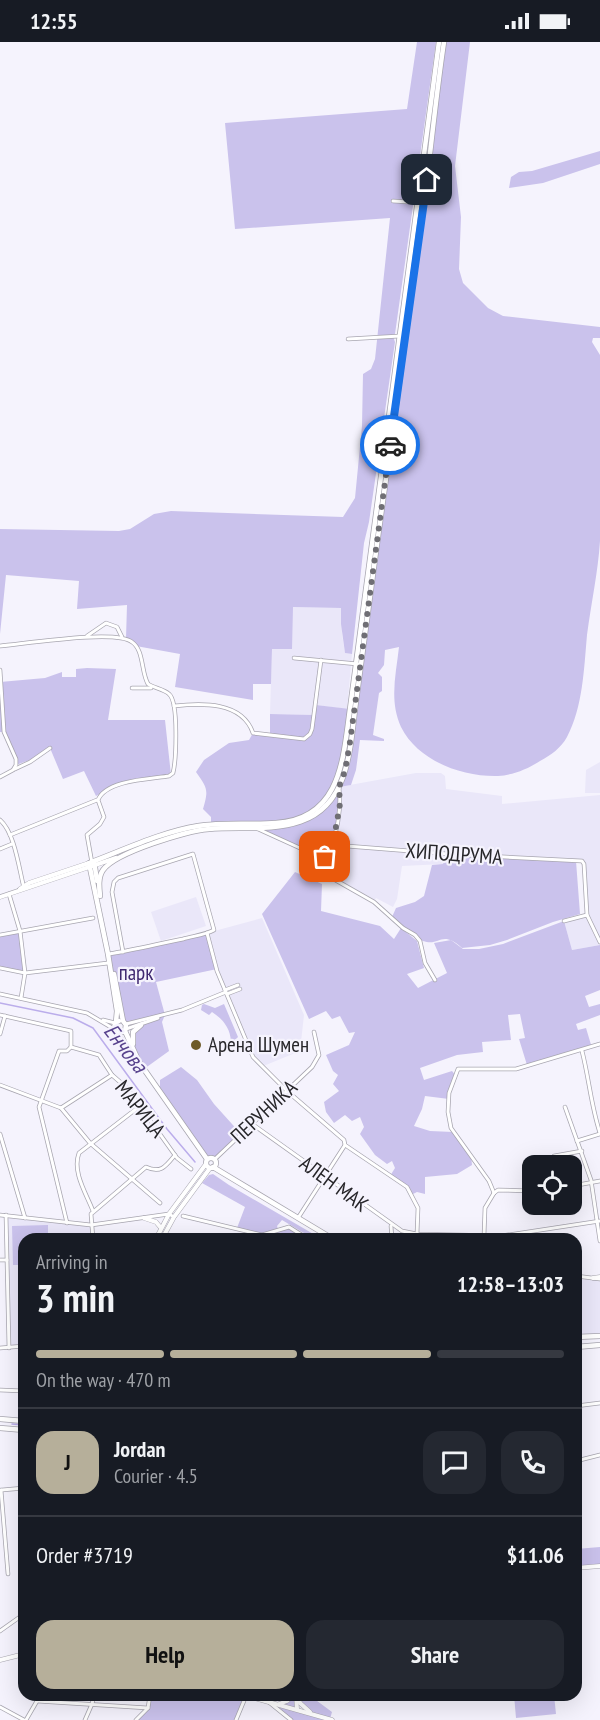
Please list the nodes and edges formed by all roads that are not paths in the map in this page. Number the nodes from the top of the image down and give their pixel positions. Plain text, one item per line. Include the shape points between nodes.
1 (439, 42) edge
2 (444, 42) edge
3 (393, 201) dead end
4 (421, 203) junction
5 (406, 312) junction
6 (400, 336) junction
7 (348, 339) dead end
8 (85, 638) junction
9 (123, 638) junction
10 (0, 646) edge
11 (294, 658) dead end
12 (321, 660) junction
13 (359, 664) junction
14 (0, 669) edge
15 (153, 687) junction
16 (132, 688) dead end
17 (174, 706) junction
18 (50, 748) dead end
19 (13, 770) junction
20 (0, 777) edge
21 (339, 787) junction
22 (98, 800) junction
23 (0, 820) edge
24 (258, 829) junction
25 (10, 835) junction
26 (334, 838) junction
27 (12, 844) junction
28 (340, 845) junction
29 (328, 847) junction
30 (0, 849) edge
31 (302, 849) junction
32 (123, 856) junction
33 (325, 857) junction
34 (92, 864) junction
35 (24, 888) junction
36 (9, 894) junction
37 (100, 896) junction
38 (0, 897) edge
39 (101, 914) junction
40 (586, 915) junction
41 (93, 918) dead end
42 (564, 921) dead end
43 (20, 931) junction
44 (207, 933) junction
45 (0, 935) edge
46 (600, 942) edge
47 (123, 952) junction
48 (108, 954) junction
49 (108, 963) junction
50 (0, 968) edge
51 (25, 973) junction
52 (435, 980) dead end
53 (239, 987) dead end
54 (226, 992) junction
55 (0, 994) edge
56 (21, 999) junction
57 (0, 1015) edge
58 (165, 1015) junction
59 (5, 1016) junction
60 (115, 1024) junction
61 (141, 1025) junction
62 (124, 1028) junction
63 (314, 1032) dead end
64 (0, 1034) edge
65 (600, 1044) edge
66 (71, 1047) junction
67 (582, 1051) junction
68 (134, 1052) junction
69 (140, 1062) junction
70 (112, 1075) junction
71 (0, 1085) edge
72 (287, 1091) junction
73 (40, 1101) junction
74 (140, 1106) junction
75 (565, 1107) dead end
76 (61, 1108) junction
77 (252, 1124) junction
78 (600, 1133) edge
79 (0, 1134) edge
80 (577, 1141) junction
81 (90, 1143) junction
82 (345, 1145) junction
83 (582, 1150) junction
84 (175, 1155) junction
85 (559, 1155) edge
86 (211, 1164) junction
87 (191, 1169) dead end
88 (325, 1177) junction
89 (132, 1179) junction
90 (600, 1181) edge
91 (591, 1183) junction
92 (582, 1184) edge
93 (522, 1191) edge
94 (494, 1193) junction
95 (160, 1203) dead end
96 (93, 1211) junction
97 (0, 1215) edge
98 (6, 1215) junction
99 (171, 1216) junction
100 (183, 1216) dead end
101 (25, 1218) junction
102 (144, 1218) junction
103 (298, 1218) junction
104 (598, 1221) edge
105 (68, 1223) junction
106 (91, 1225) junction
107 (391, 1225) junction
108 (161, 1228) junction
109 (92, 1233) edge
110 (159, 1233) edge
111 (164, 1233) edge
112 (258, 1233) edge
113 (265, 1233) edge
114 (298, 1233) edge
115 (323, 1233) edge
116 (392, 1233) edge
117 (412, 1233) edge
118 (417, 1233) edge
119 (484, 1233) edge
120 (530, 1233) edge
121 (600, 1241) edge
122 (0, 1260) edge
123 (7, 1260) junction
124 (582, 1277) edge
125 (593, 1278) joint
126 (600, 1278) edge
127 (8, 1289) junction
128 (0, 1290) edge
129 (600, 1336) edge
130 (582, 1337) edge
131 (18, 1346) edge
132 (600, 1346) edge
133 (9, 1347) junction
134 (582, 1347) edge
135 (0, 1348) edge
136 (0, 1390) edge
137 (18, 1391) edge
138 (600, 1403) edge
139 (582, 1405) edge
140 (0, 1419) edge
141 (18, 1420) edge
142 (0, 1428) edge
143 (18, 1430) edge
144 (600, 1455) edge
145 (582, 1460) edge
146 (18, 1489) edge
147 (1, 1490) edge
148 (600, 1566) edge
149 (582, 1568) edge
150 (8, 1575) dead end
151 (18, 1618) edge
152 (0, 1631) edge
153 (18, 1656) edge
154 (0, 1660) edge
155 (37, 1701) joint
156 (93, 1701) edge
157 (149, 1701) edge
158 (243, 1701) edge
159 (265, 1701) edge
160 (287, 1701) edge
161 (296, 1701) edge
162 (300, 1701) edge
163 (268, 1702) junction
164 (92, 1704) junction
165 (276, 1704) junction
166 (0, 1707) edge
167 (148, 1708) junction
168 (297, 1710) junction
169 (313, 1714) junction
170 (25, 1720) edge
171 (85, 1720) edge
172 (136, 1720) edge
173 (236, 1720) edge
174 (291, 1720) edge
175 (332, 1720) edge

1 - 4 main road
2 - 4 main road
3 - 4 street
4 - 5 main road
5 - 6 main road
5 - 13 main road
6 - 7 street
6 - 13 main road
8 - 9 street
8 - 9 street via 106,623 117,627
8 - 10 street
9 - 15 street via 136,646 145,679
11 - 12 street
12 - 13 street
12 - 17 street via 312,729 304,739 253,733 246,719 219,706
13 - 21 main road via 347,761
13 - 34 main road via 341,770 319,806 288,822 187,828
14 - 19 street via 4,732 16,759
15 - 16 street
15 - 17 street via 170,694
17 - 22 street via 173,773 110,788
18 - 19 street
19 - 20 street
21 - 24 main road via 312,817 291,825
21 - 26 street
22 - 25 street
22 - 34 street via 104,817 87,835
23 - 25 street
24 - 31 street
24 - 32 main road via 190,832
25 - 27 street
26 - 28 street
26 - 29 street
27 - 30 street
27 - 35 street
28 - 29 street, ХИПОДРУМА
28 - 40 street, ХИПОДРУМА via 582,861
29 - 31 street, ХИПОДРУМА
29 - 33 street
31 - 33 street
32 - 34 street
32 - 37 main road via 103,870
33 - 52 street via 323,873 375,902 415,935
34 - 35 street
34 - 37 main road
34 - 39 main road
35 - 36 street
36 - 38 street
36 - 43 street
37 - 39 main road
39 - 48 main road
40 - 42 street
40 - 46 street
41 - 43 street
43 - 45 street
43 - 51 street
44 - 47 street
44 - 47 street via 215,926 193,854 114,882 112,892
44 - 54 street
47 - 48 street
48 - 49 main road
48 - 62 main road
49 - 51 street
49 - 60 main road via 117,1011
50 - 51 street
51 - 56 street
53 - 54 street
54 - 58 street
54 - 72 street via 253,1057
55 - 56 street
56 - 60 street via 87,1013
57 - 59 street
58 - 61 street
58 - 62 street
59 - 64 street
59 - 66 street via 69,1029
60 - 62 main road
60 - 62 main road
61 - 62 street
61 - 68 main road via 132,1034
62 - 68 main road
62 - 69 main road via 124,1044
63 - 72 street, ПЕРУНИКА via 318,1058
65 - 67 street
66 - 70 street, МАРИЦА via 99,1054
66 - 73 street via 59,1051
67 - 78 street
67 - 94 street via 516,1069 458,1069 449,1093 451,1128
68 - 69 main road
69 - 86 main road, МАРИЦА
70 - 74 street, МАРИЦА
70 - 76 street
71 - 73 street
72 - 77 street, ПЕРУНИКА
72 - 82 street
73 - 76 street
73 - 105 street
74 - 81 street
74 - 84 street, МАРИЦА
75 - 80 street
76 - 81 street
77 - 86 street, ПЕРУНИКА
77 - 88 street, АЛЕН МАК
78 - 80 street
79 - 101 street
80 - 83 street
81 - 89 street
81 - 96 street via 76,1160
82 - 88 street
82 - 118 street via 407,1187 418,1208
83 - 85 street
83 - 91 street
84 - 87 street, МАРИЦА
84 - 89 street via 162,1170 146,1167
86 - 99 street
86 - 103 main road
88 - 103 street
88 - 107 street, АЛЕН МАК
89 - 95 street
89 - 96 street
90 - 91 street
91 - 92 street
91 - 104 street
93 - 94 street
94 - 119 street via 484,1208
96 - 106 street
97 - 98 street
98 - 101 street
98 - 123 street
99 - 102 street
99 - 108 street
99 - 111 street
100 - 112 street
101 - 105 street
102 - 106 street
102 - 108 street
103 - 115 main road
104 - 120 street, АЛЕН МАК
104 - 121 street
105 - 106 street
106 - 109 street
107 - 116 street
107 - 117 street, АЛЕН МАК
108 - 110 street
113 - 114 street via 285,1227
122 - 123 street
123 - 127 street
124 - 125 street
125 - 126 street
127 - 128 street
127 - 133 street
129 - 130 main road
131 - 133 street
132 - 134 main road
133 - 135 street
136 - 137 street
138 - 139 street
140 - 141 main road
142 - 143 main road
144 - 145 street
146 - 147 street
147 - 150 street
148 - 149 street
151 - 152 street
153 - 154 street
155 - 164 street
155 - 170 street
156 - 164 street
157 - 167 street
158 - 173 street
159 - 163 street
160 - 165 street
161 - 168 street
162 - 169 street
163 - 165 street
163 - 174 street
164 - 167 street
164 - 171 street
165 - 168 street
166 - 170 street
167 - 172 street
168 - 169 street
169 - 175 street

